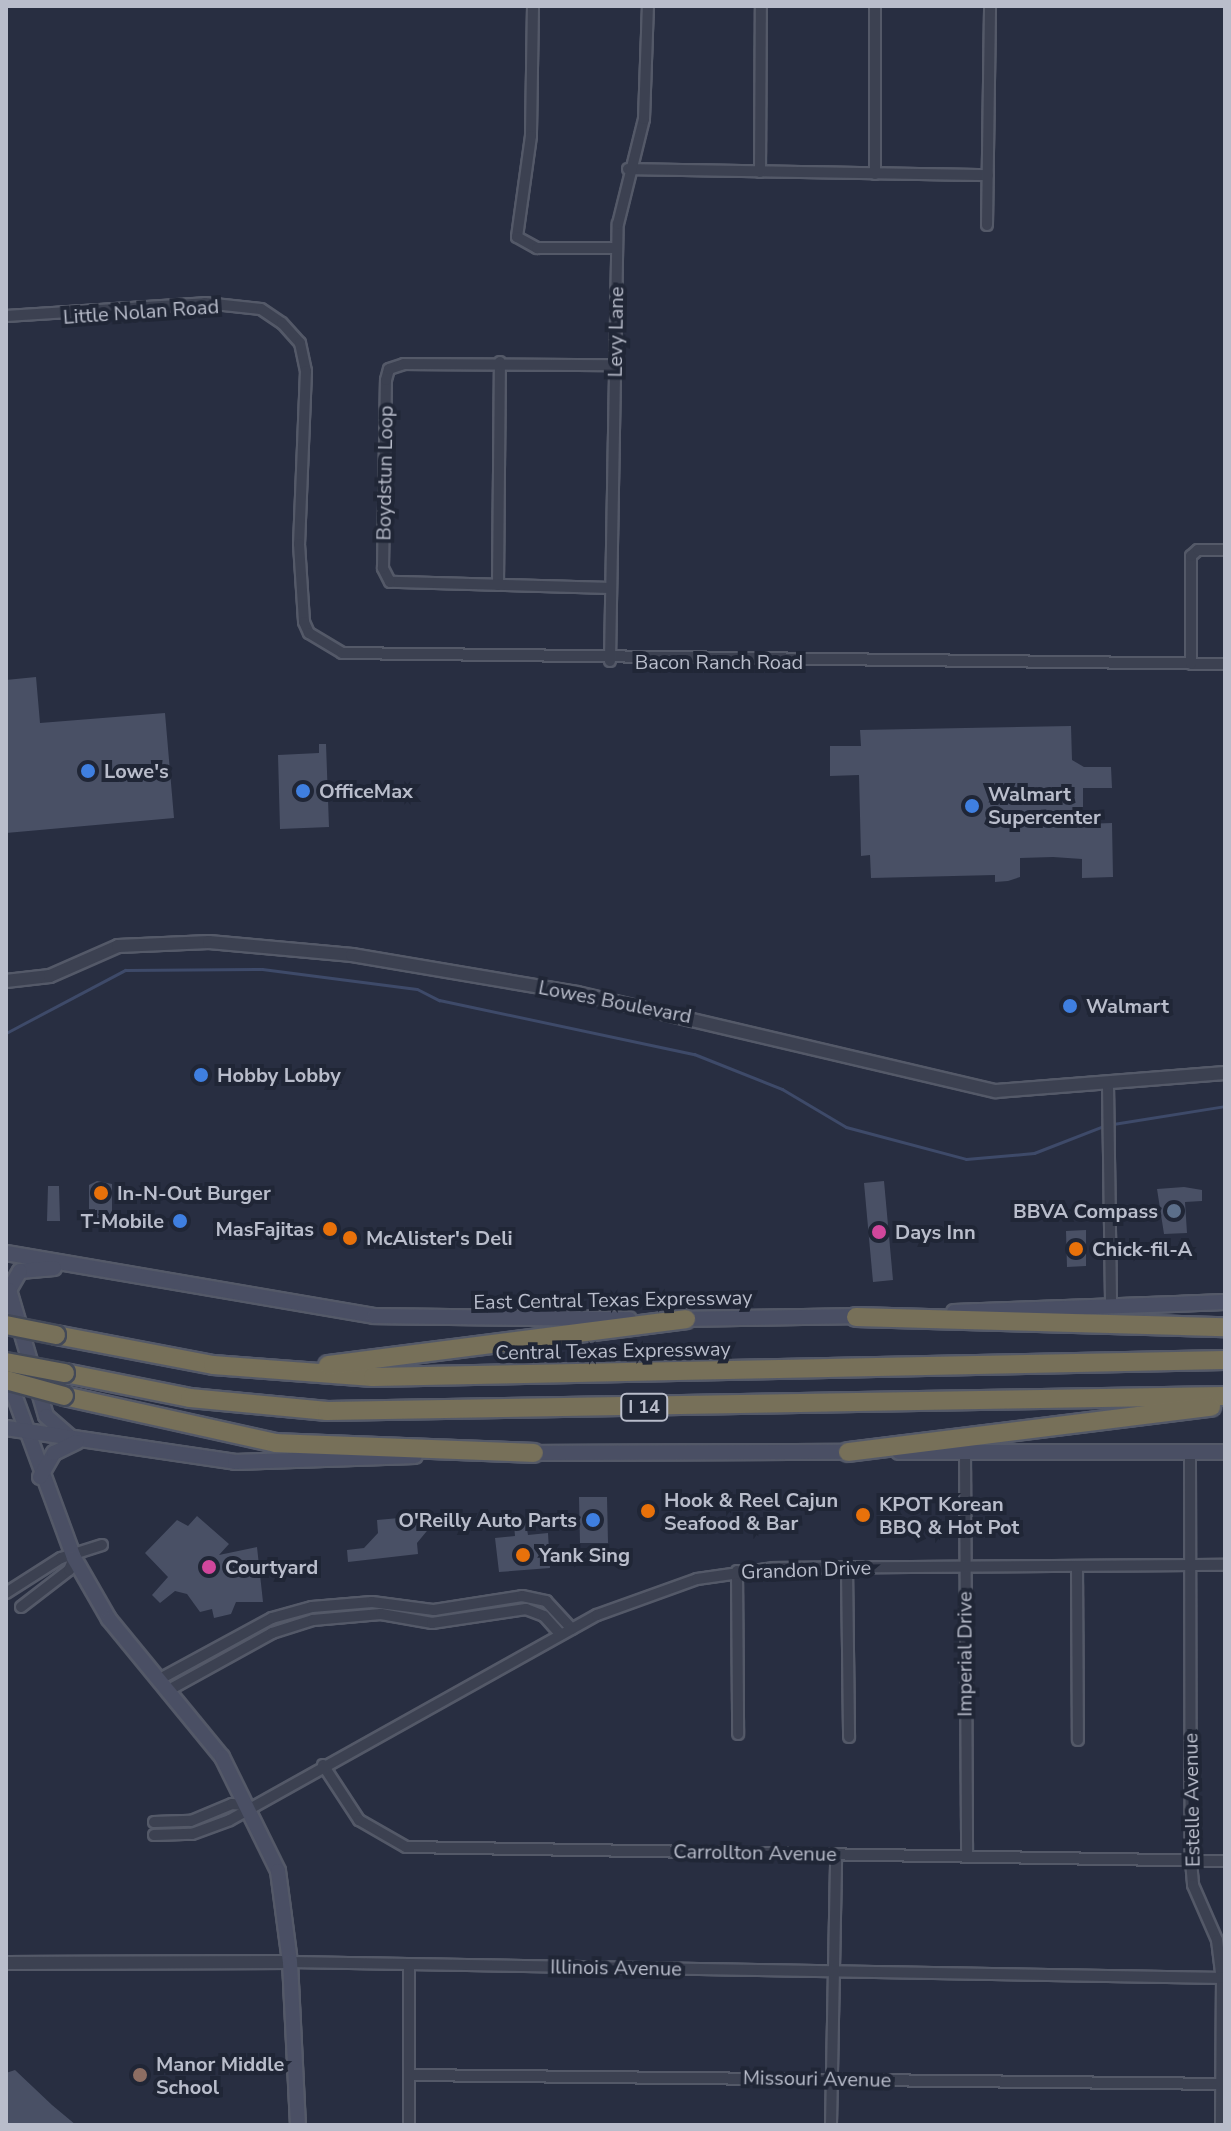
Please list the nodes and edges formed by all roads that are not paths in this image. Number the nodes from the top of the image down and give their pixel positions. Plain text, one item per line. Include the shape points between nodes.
1 (533, 6) edge
2 (648, 6) edge
3 (761, 6) edge
4 (875, 6) edge
5 (990, 6) edge
6 (628, 169) junction
7 (760, 172) junction
8 (875, 174) junction
9 (988, 175) junction
10 (987, 225) dead end
11 (617, 248) junction
12 (6, 316) edge
13 (500, 362) junction
14 (616, 365) junction
15 (299, 544) joint
16 (1225, 550) edge
17 (498, 585) junction
18 (611, 588) junction
19 (610, 661) junction
20 (1191, 664) junction
21 (1225, 664) edge
22 (6, 981) edge
23 (1225, 1073) edge
24 (1108, 1085) junction
25 (6, 1245) edge
26 (6, 1253) edge
27 (31, 1258) junction
28 (82, 1267) junction
29 (1225, 1302) edge
30 (1111, 1305) junction
31 (856, 1317) junction
32 (686, 1319) junction
33 (6, 1325) edge
34 (1225, 1327) edge
35 (1225, 1360) edge
36 (6, 1362) edge
37 (213, 1365) junction
38 (6, 1373) edge
39 (6, 1380) edge
40 (1225, 1396) edge
41 (1225, 1405) edge
42 (6, 1428) edge
43 (23, 1431) junction
44 (77, 1442) junction
45 (848, 1452) junction
46 (965, 1452) junction
47 (1190, 1452) junction
48 (1225, 1452) edge
49 (534, 1453) junction
50 (40, 1477) junction
51 (102, 1545) dead end
52 (74, 1558) junction
53 (1190, 1565) junction
54 (1225, 1565) edge
55 (1077, 1566) junction
56 (964, 1567) junction
57 (847, 1568) junction
58 (737, 1571) junction
59 (6, 1593) edge
60 (512, 1597) junction
61 (357, 1603) junction
62 (460, 1604) junction
63 (21, 1607) dead end
64 (312, 1607) junction
65 (513, 1610) junction
66 (361, 1616) junction
67 (463, 1616) junction
68 (313, 1620) junction
69 (572, 1629) junction
70 (561, 1635) junction
71 (205, 1655) junction
72 (211, 1666) junction
73 (163, 1686) junction
74 (738, 1734) dead end
75 (849, 1737) dead end
76 (1078, 1740) dead end
77 (323, 1765) junction
78 (250, 1805) junction
79 (154, 1822) dead end
80 (154, 1835) dead end
81 (836, 1854) junction
82 (967, 1856) junction
83 (1191, 1861) junction
84 (1225, 1861) edge
85 (290, 1962) junction
86 (6, 1963) edge
87 (409, 1964) junction
88 (834, 1972) junction
89 (1223, 1978) edge
90 (409, 2075) junction
91 (832, 2080) junction
92 (1223, 2084) edge
93 (298, 2125) edge
94 (409, 2125) edge
95 (831, 2125) edge
96 (1221, 2125) edge

1 - 11 street via 531,136 517,237 537,248
2 - 6 street, Levy Lane via 646,100
3 - 7 street
4 - 8 street
5 - 9 street
6 - 7 street
6 - 11 street, Levy Lane
7 - 8 street
8 - 9 street
9 - 10 street
11 - 14 street, Levy Lane
12 - 15 street, Little Nolan Road via 205,303 261,309 282,323 300,343 306,371
13 - 14 street, Boydstun Loop
13 - 17 street
13 - 17 street, Boydstun Loop via 404,364 386,374 383,568 396,583
14 - 18 street, Levy Lane
15 - 19 street, Bacon Ranch Road via 304,622 309,633 342,653
16 - 20 street via 1198,550 1191,556
17 - 18 street, Boydstun Loop
18 - 19 street, Levy Lane
19 - 20 street, Bacon Ranch Road
20 - 21 street, Bacon Ranch Road
22 - 24 street, Lowes Boulevard via 50,976 134,943 269,946 590,995 996,1091
23 - 24 street, Lowes Boulevard
24 - 30 street
25 - 27 main road
26 - 27 main road, East Central Texas Expressway
27 - 28 main road, East Central Texas Expressway
28 - 32 main road, East Central Texas Expressway via 374,1316 492,1322
28 - 44 main road via 20,1271 9,1290 46,1416
29 - 30 main road, East Central Texas Expressway
30 - 31 main road, East Central Texas Expressway
31 - 32 main road, East Central Texas Expressway
31 - 34 highway
32 - 37 highway via 393,1360
33 - 37 highway, Central Texas Expressway / I 14, bridge
35 - 37 highway, Central Texas Expressway / I 14 via 373,1377
36 - 40 highway, I 14, bridge via 190,1398 327,1411
38 - 43 main road
39 - 49 highway, bridge via 276,1443
41 - 45 highway
42 - 43 main road
43 - 44 main road
43 - 50 main road
44 - 49 main road via 235,1462
44 - 50 main road via 54,1453
45 - 46 main road
45 - 49 main road
46 - 47 main road
46 - 56 street, Imperial Drive
47 - 48 main road
47 - 53 street, Estelle Avenue
50 - 52 main road
51 - 52 street
52 - 59 street via 61,1558
52 - 63 street via 69,1570
52 - 73 main road via 109,1619
53 - 54 street, Grandon Drive
53 - 55 street, Grandon Drive
53 - 83 street, Estelle Avenue
55 - 56 street, Grandon Drive
55 - 76 street
56 - 57 street, Grandon Drive
56 - 82 street, Imperial Drive
57 - 58 street, Grandon Drive
57 - 75 street
58 - 69 street, Grandon Drive via 646,1594
58 - 74 street
60 - 62 street
60 - 65 street
60 - 69 street via 546,1601
61 - 62 street via 434,1610
61 - 64 street
61 - 66 street
62 - 67 street
64 - 68 street
64 - 71 street via 272,1618
65 - 67 street
65 - 70 street via 535,1611
66 - 67 street via 432,1623
66 - 68 street
68 - 72 street via 285,1627
69 - 70 street, Grandon Drive
70 - 77 street, Grandon Drive
71 - 72 street
71 - 73 street
72 - 73 street
73 - 78 main road via 222,1757
77 - 78 street, Grandon Drive
77 - 81 street, Carrollton Avenue via 359,1820 406,1847
78 - 79 street via 232,1804 191,1821
78 - 80 street, Grandon Drive via 207,1830
78 - 85 main road via 279,1873
81 - 82 street, Carrollton Avenue
81 - 88 street
82 - 83 street, Carrollton Avenue
83 - 84 street, Carrollton Avenue
83 - 89 street, Estelle Avenue via 1193,1885 1217,1940
85 - 86 street, Illinois Avenue
85 - 87 street, Illinois Avenue
85 - 93 main road
87 - 88 street, Illinois Avenue
87 - 90 street
88 - 89 street, Illinois Avenue
88 - 91 street
89 - 92 street, Estelle Avenue
90 - 91 street, Missouri Avenue
90 - 94 street
91 - 92 street, Missouri Avenue
91 - 95 street
92 - 96 street, Estelle Avenue

